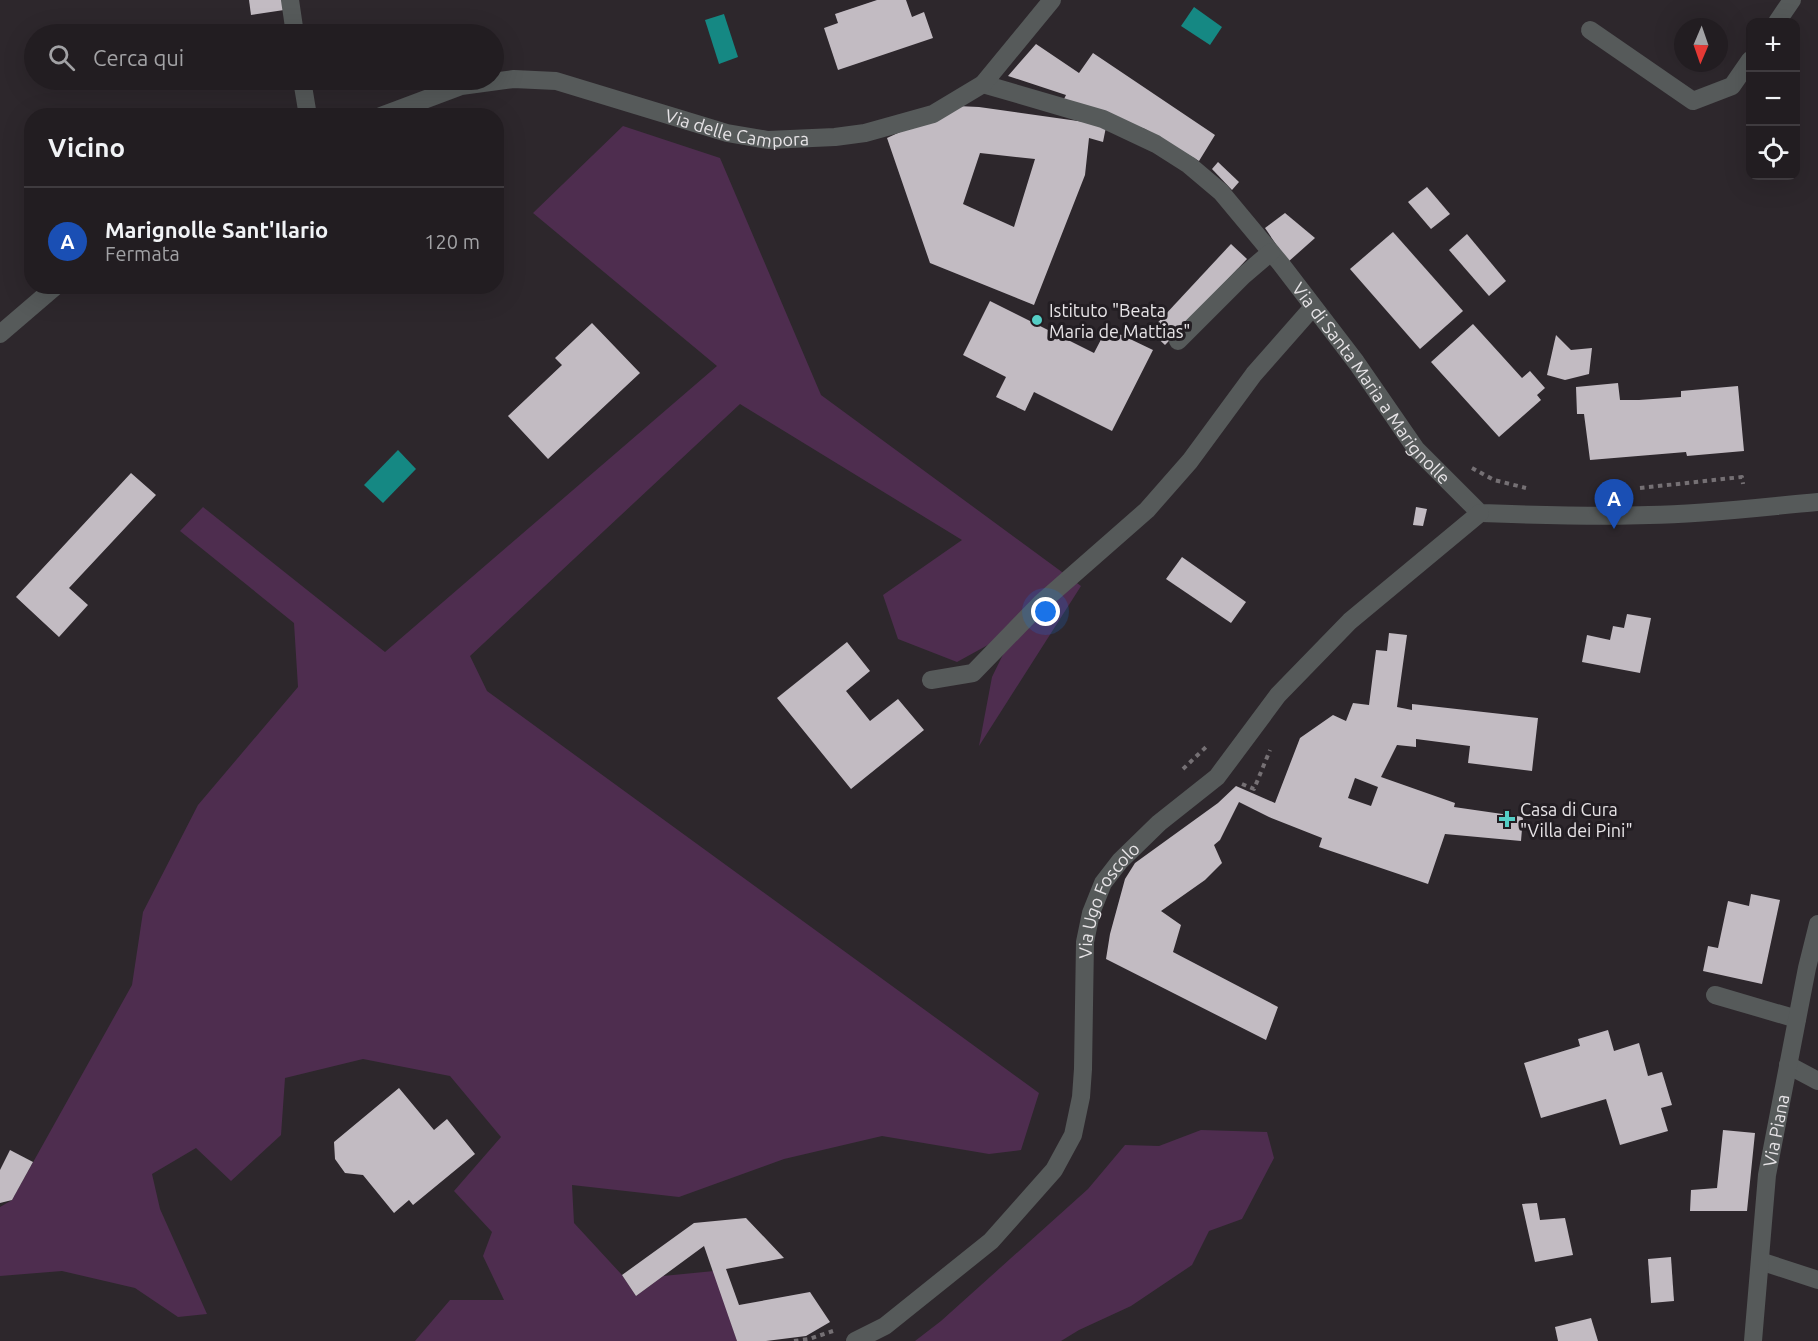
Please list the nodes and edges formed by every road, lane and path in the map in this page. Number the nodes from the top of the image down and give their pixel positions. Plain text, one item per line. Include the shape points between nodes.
1 (290, 0) edge
2 (1052, 0) edge
3 (1792, 0) edge
4 (1780, 18) edge
5 (294, 24) edge
6 (1590, 30) dead end
7 (1746, 66) edge
8 (504, 80) edge
9 (983, 84) junction
10 (304, 90) edge
11 (450, 90) edge
12 (307, 108) edge
13 (402, 108) edge
14 (1271, 252) junction
15 (47, 294) edge
16 (1313, 307) junction
17 (0, 334) edge
18 (1178, 341) dead end
19 (1469, 466) dead end
20 (1637, 489) dead end
21 (1536, 490) dead end
22 (1818, 502) edge
23 (1744, 509) junction
24 (1480, 513) junction
25 (932, 680) dead end
26 (1212, 741) dead end
27 (1272, 745) dead end
28 (1179, 773) dead end
29 (1235, 781) dead end
30 (1818, 924) edge
31 (1715, 995) dead end
32 (1797, 1019) junction
33 (1788, 1065) junction
34 (1818, 1081) edge
35 (1760, 1261) junction
36 (1818, 1280) edge
37 (841, 1328) dead end
38 (794, 1341) edge
39 (855, 1341) edge
40 (1753, 1341) edge

1 - 5 street
2 - 9 street, Via delle Campora
3 - 4 street
6 - 7 street via 1693,101 1732,86
8 - 9 street, Via delle Campora via 556,81 727,133 768,140 866,133 933,114
9 - 14 street, Via di Santa Maria a Marignolle via 1103,119 1156,144 1221,192
10 - 12 street
11 - 13 street, Via delle Campora
14 - 16 street, Via di Santa Maria a Marignolle
14 - 18 street
15 - 17 street
16 - 24 street, Via di Santa Maria a Marignolle via 1416,449
16 - 25 street via 1254,374 1190,461 1147,510 1041,603 973,673
19 - 21 path via 1494,480
20 - 23 path via 1742,477
22 - 23 street
23 - 24 street via 1650,515
24 - 39 street, Via Ugo Foscolo via 1350,621 1278,695 1217,777 1159,823 1103,883 1085,942 1083,1069 1073,1135 1054,1170 991,1241 885,1326
26 - 28 path
27 - 29 path via 1254,789
30 - 32 street, Via Piana
31 - 32 street
32 - 33 street, Via Piana
33 - 34 street
33 - 35 street, Via Piana via 1767,1174
35 - 36 street
35 - 40 street, Via Piana
37 - 38 path

